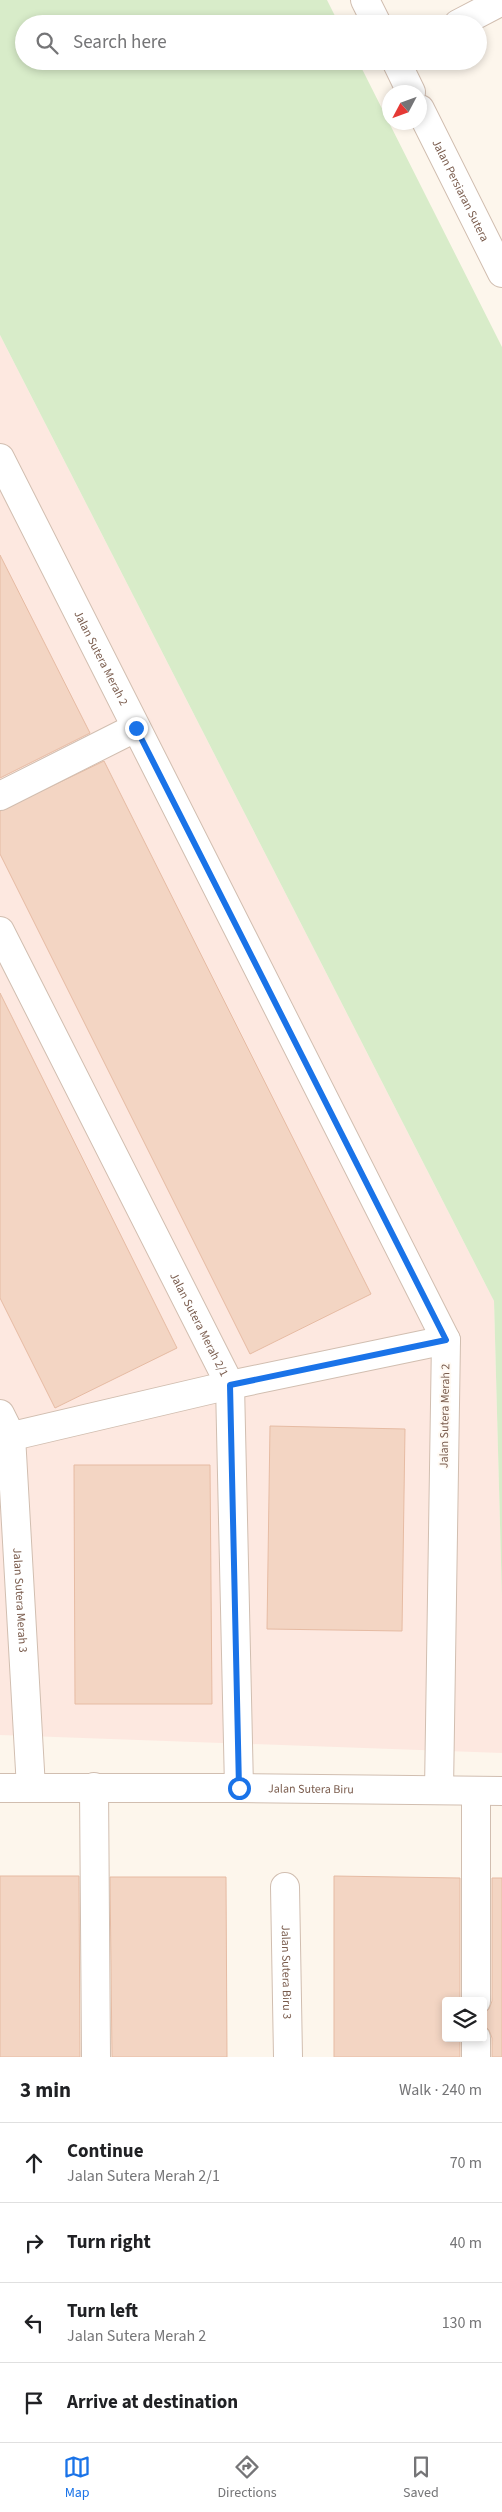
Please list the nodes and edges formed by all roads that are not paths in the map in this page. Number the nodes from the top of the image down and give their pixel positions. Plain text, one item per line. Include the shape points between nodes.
1 (365, 0) edge
2 (502, 2) edge
3 (372, 15) edge
4 (476, 15) edge
5 (400, 70) edge
6 (408, 85) edge
7 (427, 122) edge
8 (502, 272) edge
9 (0, 458) edge
10 (136, 728) junction
11 (0, 796) edge
12 (0, 931) edge
13 (446, 1340) junction
14 (230, 1385) junction
15 (4, 1430) edge
16 (0, 1788) edge
17 (31, 1788) junction
18 (94, 1788) junction
19 (239, 1788) junction
20 (439, 1790) junction
21 (489, 1791) edge
22 (285, 1887) dead end
23 (476, 1997) edge
24 (476, 2042) edge
25 (96, 2057) edge
26 (288, 2057) edge
27 (476, 2057) edge

1 - 3 street
2 - 4 street
5 - 6 street
7 - 8 street, Jalan Persiaran Sutera
9 - 10 street, Jalan Sutera Merah 2
10 - 11 street
10 - 13 street, Jalan Sutera Merah 2
12 - 14 street, Jalan Sutera Merah 2/1
13 - 14 street
13 - 20 street, Jalan Sutera Merah 2
14 - 15 street
14 - 19 street, Jalan Sutera Merah 2/1
15 - 17 street, Jalan Sutera Merah 3
16 - 17 street, Jalan Sutera Biru
17 - 18 street, Jalan Sutera Biru
18 - 19 street, Jalan Sutera Biru
18 - 25 street
19 - 20 street, Jalan Sutera Biru
20 - 21 street, Jalan Sutera Biru
21 - 23 street
22 - 26 street, Jalan Sutera Biru 3
24 - 27 street

